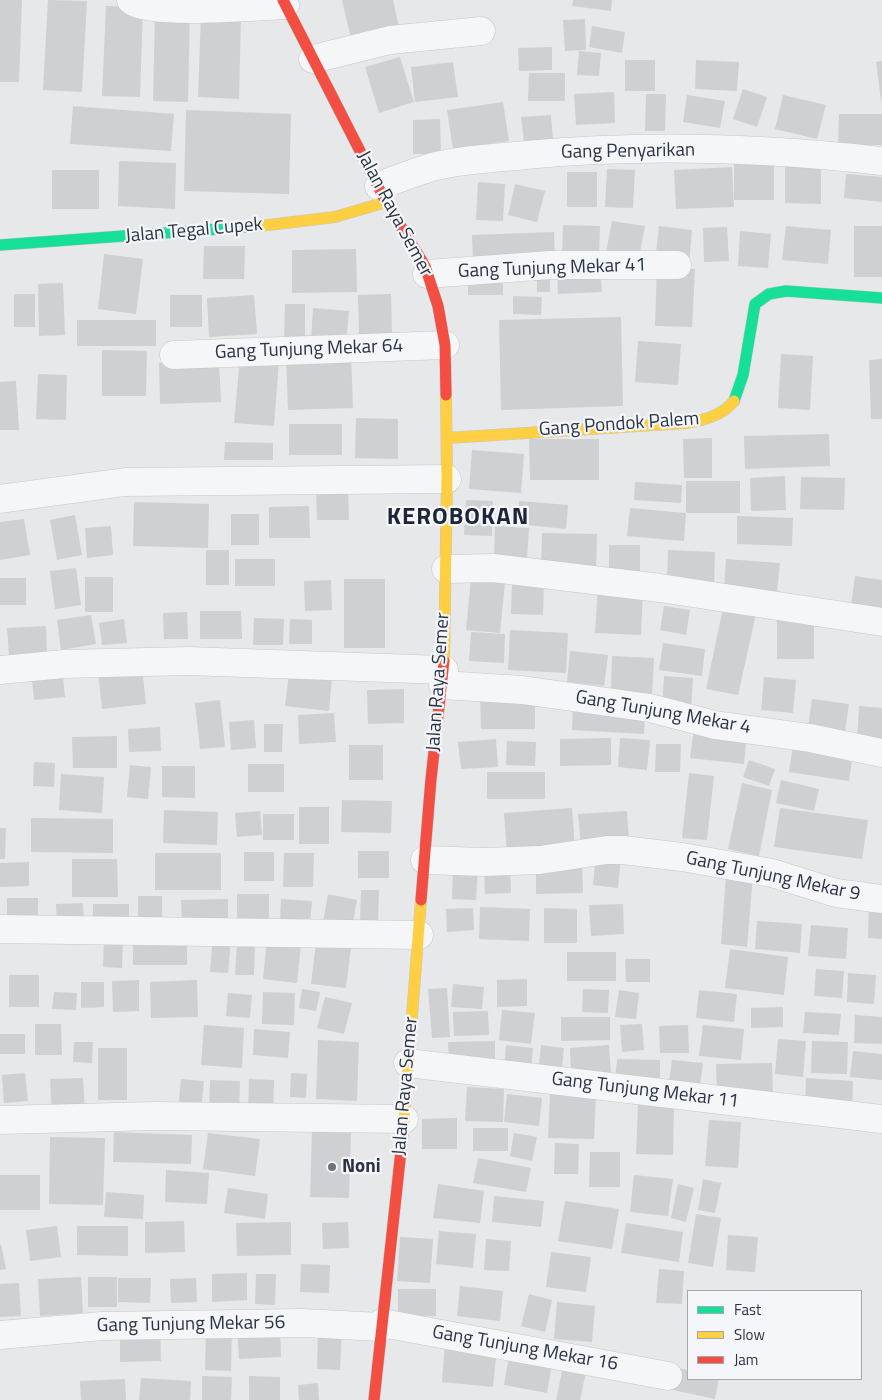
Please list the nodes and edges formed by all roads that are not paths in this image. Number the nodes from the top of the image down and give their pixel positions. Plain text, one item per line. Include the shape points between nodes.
1 (131, 0) edge
2 (284, 2) edge
3 (481, 31) dead end
4 (314, 59) junction
5 (882, 161) edge
6 (383, 194) junction
7 (0, 245) edge
8 (677, 265) dead end
9 (427, 274) junction
10 (882, 298) edge
11 (444, 345) junction
12 (174, 355) dead end
13 (447, 438) junction
14 (447, 479) junction
15 (0, 499) edge
16 (446, 569) junction
17 (882, 622) edge
18 (0, 670) edge
19 (443, 677) junction
20 (882, 753) edge
21 (425, 860) junction
22 (882, 898) edge
23 (0, 929) edge
24 (419, 936) junction
25 (408, 1063) junction
26 (404, 1119) junction
27 (882, 1119) edge
28 (0, 1120) edge
29 (382, 1325) junction
30 (0, 1335) edge
31 (668, 1376) dead end
32 (374, 1400) edge

1 - 2 street via 145,6 196,8
2 - 4 street, Jalan Raya Semer
3 - 4 street via 390,40
4 - 6 street, Jalan Raya Semer
5 - 6 street, Gang Penyarikan via 714,151 584,150 460,161 434,167
6 - 7 street, Jalan Tegal Cupek via 357,212 294,222
6 - 9 street, Jalan Raya Semer
8 - 9 street, Gang Tunjung Mekar 41 via 550,265
9 - 11 street, Jalan Raya Semer via 438,306
10 - 13 street, Gang Pondok Palem via 786,291 762,297 755,304 742,386 731,406 713,418
11 - 12 street, Gang Tunjung Mekar 64
11 - 13 street, Jalan Raya Semer
13 - 14 street, Jalan Raya Semer
14 - 15 street via 126,482
14 - 16 street, Jalan Raya Semer
16 - 17 street via 493,568 660,588
16 - 19 street, Jalan Raya Semer
18 - 19 street, Gang Tunjung Mekar 4 via 64,664 188,661
19 - 20 street, Gang Tunjung Mekar 4 via 650,708 715,725 810,738
19 - 21 street, Jalan Raya Semer
21 - 22 street, Gang Tunjung Mekar 9 via 540,860 623,850 772,873 836,893
21 - 24 street, Jalan Raya Semer
23 - 24 street
24 - 25 street, Jalan Raya Semer
25 - 26 street, Jalan Raya Semer
25 - 27 street, Gang Tunjung Mekar 11
26 - 28 street via 155,1116
26 - 29 street, Jalan Raya Semer
29 - 30 street, Gang Tunjung Mekar 56 via 102,1326
29 - 31 street, Gang Tunjung Mekar 16
29 - 32 street, Jalan Raya Semer

